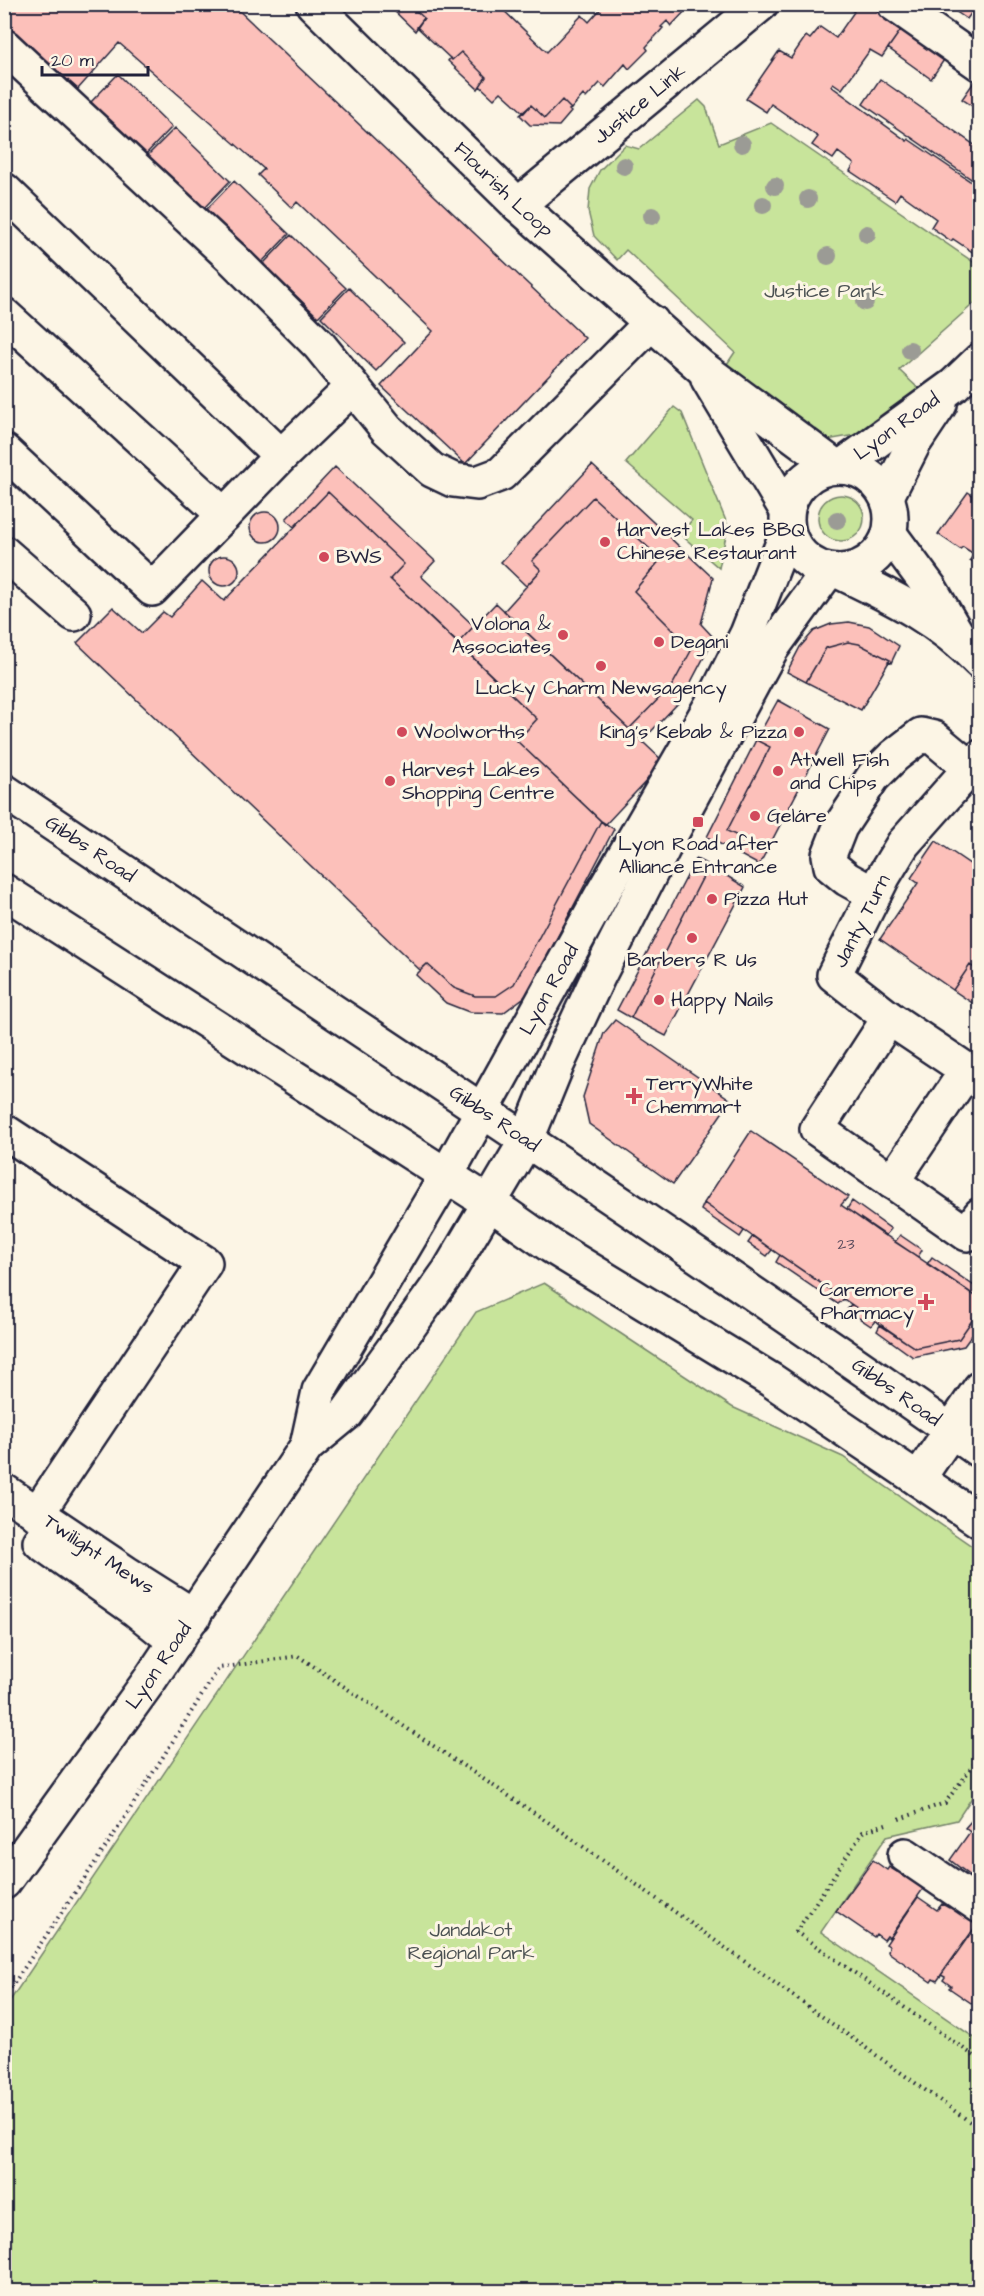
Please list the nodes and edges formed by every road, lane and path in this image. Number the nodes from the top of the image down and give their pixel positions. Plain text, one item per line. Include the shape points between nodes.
1 (313, 4) edge
2 (894, 4) edge
3 (756, 6) edge
4 (4, 46) edge
5 (978, 58) edge
6 (4, 190) edge
7 (518, 205) junction
8 (4, 315) edge
9 (652, 322) junction
10 (980, 360) edge
11 (701, 367) junction
12 (954, 385) junction
13 (352, 388) junction
14 (4, 451) edge
15 (281, 456) junction
16 (839, 467) junction
17 (887, 496) junction
18 (224, 515) junction
19 (787, 521) junction
20 (890, 534) junction
21 (4, 554) edge
22 (834, 571) junction
23 (74, 614) dead end
24 (971, 653) edge
25 (975, 762) edge
26 (4, 791) edge
27 (4, 891) edge
28 (873, 894) junction
29 (889, 1018) junction
30 (973, 1074) edge
31 (483, 1110) junction
32 (4, 1131) edge
33 (526, 1141) junction
34 (446, 1176) junction
35 (892, 1182) junction
36 (490, 1204) junction
37 (980, 1215) edge
38 (980, 1388) edge
39 (951, 1430) junction
40 (308, 1446) junction
41 (980, 1451) edge
42 (918, 1479) junction
43 (4, 1491) edge
44 (37, 1514) junction
45 (4, 1518) edge
46 (980, 1521) edge
47 (194, 1616) junction
48 (176, 1642) junction
49 (980, 1756) edge
50 (905, 1855) dead end
51 (4, 1882) edge
52 (980, 1906) edge
53 (4, 1998) edge
54 (980, 2060) edge
55 (980, 2129) edge

1 - 7 street, Flourish Loop
2 - 5 street
3 - 7 street, Justice Link
4 - 13 street via 231,257 319,345
6 - 15 street
7 - 9 street, Flourish Loop
8 - 18 street
9 - 11 street, Flourish Loop
9 - 13 street via 501,474 477,483 453,480 432,470 387,429
10 - 12 street, Lyon Road
11 - 16 street, Flourish Loop
11 - 19 street, Flourish Loop
12 - 16 street, Lyon Road
12 - 17 street, Lyon Road via 918,437
13 - 15 street
14 - 18 street via 152,589
15 - 18 street
16 - 17 street via 868,475
16 - 19 street via 819,470 804,480 793,494
17 - 20 street via 892,521
19 - 22 street via 793,544 802,556 813,565
19 - 31 street, Lyon Road via 747,634 713,702
20 - 22 street via 871,561 857,569
20 - 24 street
21 - 23 street
22 - 24 street via 912,607
22 - 33 street, Lyon Road via 772,648 663,849 556,1065
25 - 28 street, Janty Turn via 903,844
25 - 28 street via 934,738 921,735 873,777 840,827 829,855 831,866
26 - 31 street, Gibbs Road
27 - 34 street
28 - 29 street, Janty Turn via 834,975
29 - 30 street, Janty Turn
29 - 35 street via 817,1129
30 - 35 street
31 - 33 street, Gibbs Road
31 - 34 street, Lyon Road
32 - 44 street via 205,1263
33 - 36 street, Lyon Road
33 - 39 street, Gibbs Road
34 - 36 street
34 - 40 street, Lyon Road via 319,1391
35 - 37 street via 967,1234
36 - 40 street, Lyon Road via 449,1271 347,1413
36 - 42 street via 551,1246 771,1380
38 - 39 street
39 - 41 street, Gibbs Road
39 - 42 street
40 - 47 street, Lyon Road
42 - 46 street
43 - 44 street, Twilight Mews
44 - 47 street, Twilight Mews
45 - 48 street, Twilight Mews
47 - 48 street, Lyon Road
48 - 51 street, Lyon Road
49 - 54 path via 945,1803 863,1832 796,1932
50 - 52 street
53 - 55 path via 219,1668 298,1656 557,1828

